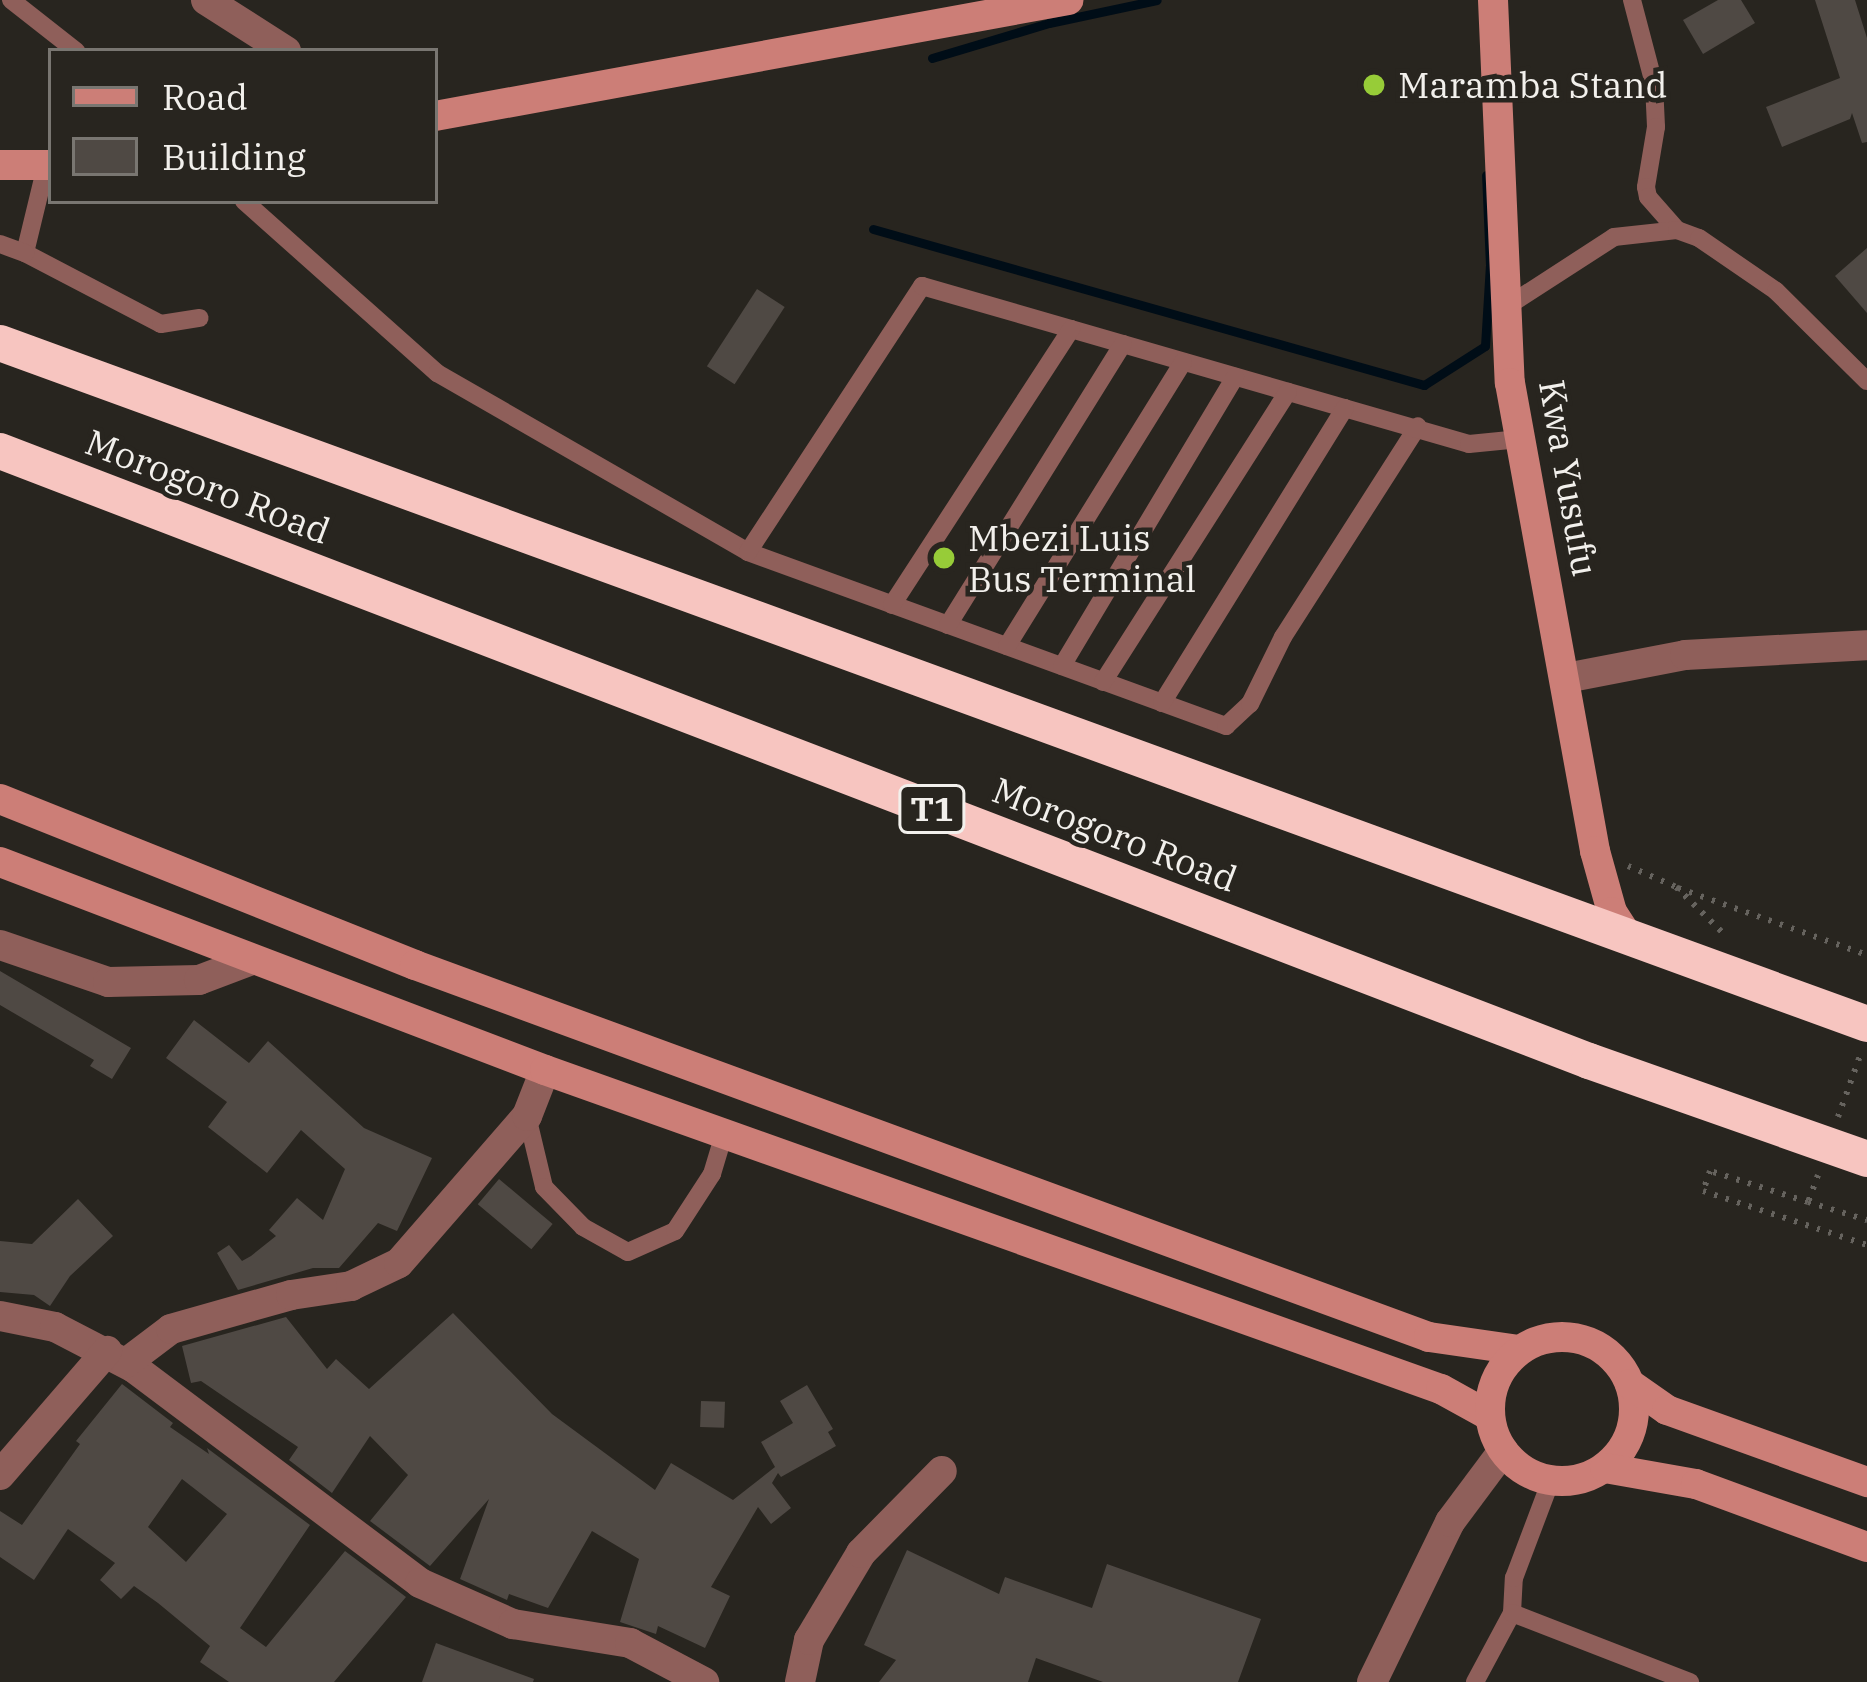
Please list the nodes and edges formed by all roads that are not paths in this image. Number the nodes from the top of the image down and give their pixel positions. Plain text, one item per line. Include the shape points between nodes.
1 (11, 0) edge
2 (206, 0) edge
3 (1067, 0) edge
4 (1632, 0) edge
5 (1495, 7) edge
6 (72, 48) edge
7 (281, 48) edge
8 (438, 115) edge
9 (0, 165) edge
10 (48, 165) edge
11 (248, 205) edge
12 (1677, 230) junction
13 (0, 244) edge
14 (25, 253) junction
15 (1506, 307) junction
16 (200, 318) dead end
17 (1071, 329) junction
18 (0, 343) edge
19 (1123, 344) junction
20 (1184, 362) junction
21 (1235, 376) junction
22 (1867, 380) edge
23 (1288, 392) junction
24 (1345, 408) junction
25 (1418, 426) junction
26 (1520, 439) junction
27 (0, 451) edge
28 (748, 552) junction
29 (892, 604) junction
30 (948, 625) junction
31 (1867, 645) edge
32 (1007, 646) junction
33 (1062, 667) junction
34 (1566, 677) junction
35 (1103, 682) junction
36 (1162, 703) junction
37 (0, 800) edge
38 (0, 862) edge
39 (1628, 937) junction
40 (0, 945) edge
41 (249, 961) junction
42 (1867, 1024) edge
43 (545, 1070) junction
44 (527, 1116) junction
45 (724, 1134) junction
46 (1867, 1159) edge
47 (0, 1316) edge
48 (1520, 1350) junction
49 (116, 1357) junction
50 (1630, 1384) junction
51 (1490, 1416) junction
52 (1503, 1451) junction
53 (1605, 1468) junction
54 (942, 1471) dead end
55 (0, 1475) edge
56 (1551, 1480) junction
57 (1867, 1482) edge
58 (1867, 1547) edge
59 (1512, 1613) junction
60 (704, 1682) edge
61 (800, 1682) edge
62 (1372, 1682) edge
63 (1475, 1682) edge
64 (1690, 1682) edge

1 - 6 lane
2 - 7 street
3 - 8 street
4 - 12 lane via 1654,84 1646,187
5 - 15 street, Kwa Yusufu
9 - 10 street
10 - 14 lane
11 - 28 lane via 437,374
12 - 15 lane via 1614,237
12 - 22 lane via 1776,291
13 - 14 lane
14 - 16 lane via 161,324
15 - 26 street, Kwa Yusufu
17 - 19 lane
17 - 28 lane via 922,286
17 - 29 lane
18 - 39 highway, Morogoro Road
19 - 20 lane
19 - 30 lane
20 - 21 lane
20 - 32 lane
21 - 23 lane
21 - 33 lane
23 - 24 lane
23 - 35 lane
24 - 25 lane
24 - 36 lane
25 - 26 lane via 1469,445
25 - 36 lane via 1250,704 1226,726
26 - 34 street, Kwa Yusufu
27 - 46 highway, Morogoro Road / T1 via 1567,1053
28 - 29 lane
29 - 30 lane
30 - 32 lane
31 - 34 street via 1685,655
32 - 33 lane
33 - 35 lane
34 - 39 street, Kwa Yusufu via 1594,851
35 - 36 lane
37 - 48 street via 415,965 1429,1337
38 - 41 street
39 - 42 highway, Morogoro Road
40 - 41 street via 108,982 199,980
41 - 43 street
43 - 44 street
43 - 45 street
44 - 45 lane via 544,1187 583,1227 628,1252 675,1231 712,1174
44 - 49 street via 446,1215 380,1275 171,1329
45 - 51 street via 1441,1388
47 - 49 street via 55,1327
48 - 50 street via 1555,1337 1592,1343
48 - 51 street via 1496,1379
49 - 55 street
49 - 60 street via 420,1582 513,1624 630,1642
50 - 53 street via 1628,1439
50 - 57 street via 1667,1410
51 - 52 street
52 - 56 street
52 - 62 street via 1450,1522
53 - 56 street
53 - 58 street via 1696,1484
54 - 61 street via 861,1553 809,1640
56 - 59 lane via 1514,1578
59 - 63 lane
59 - 64 lane

